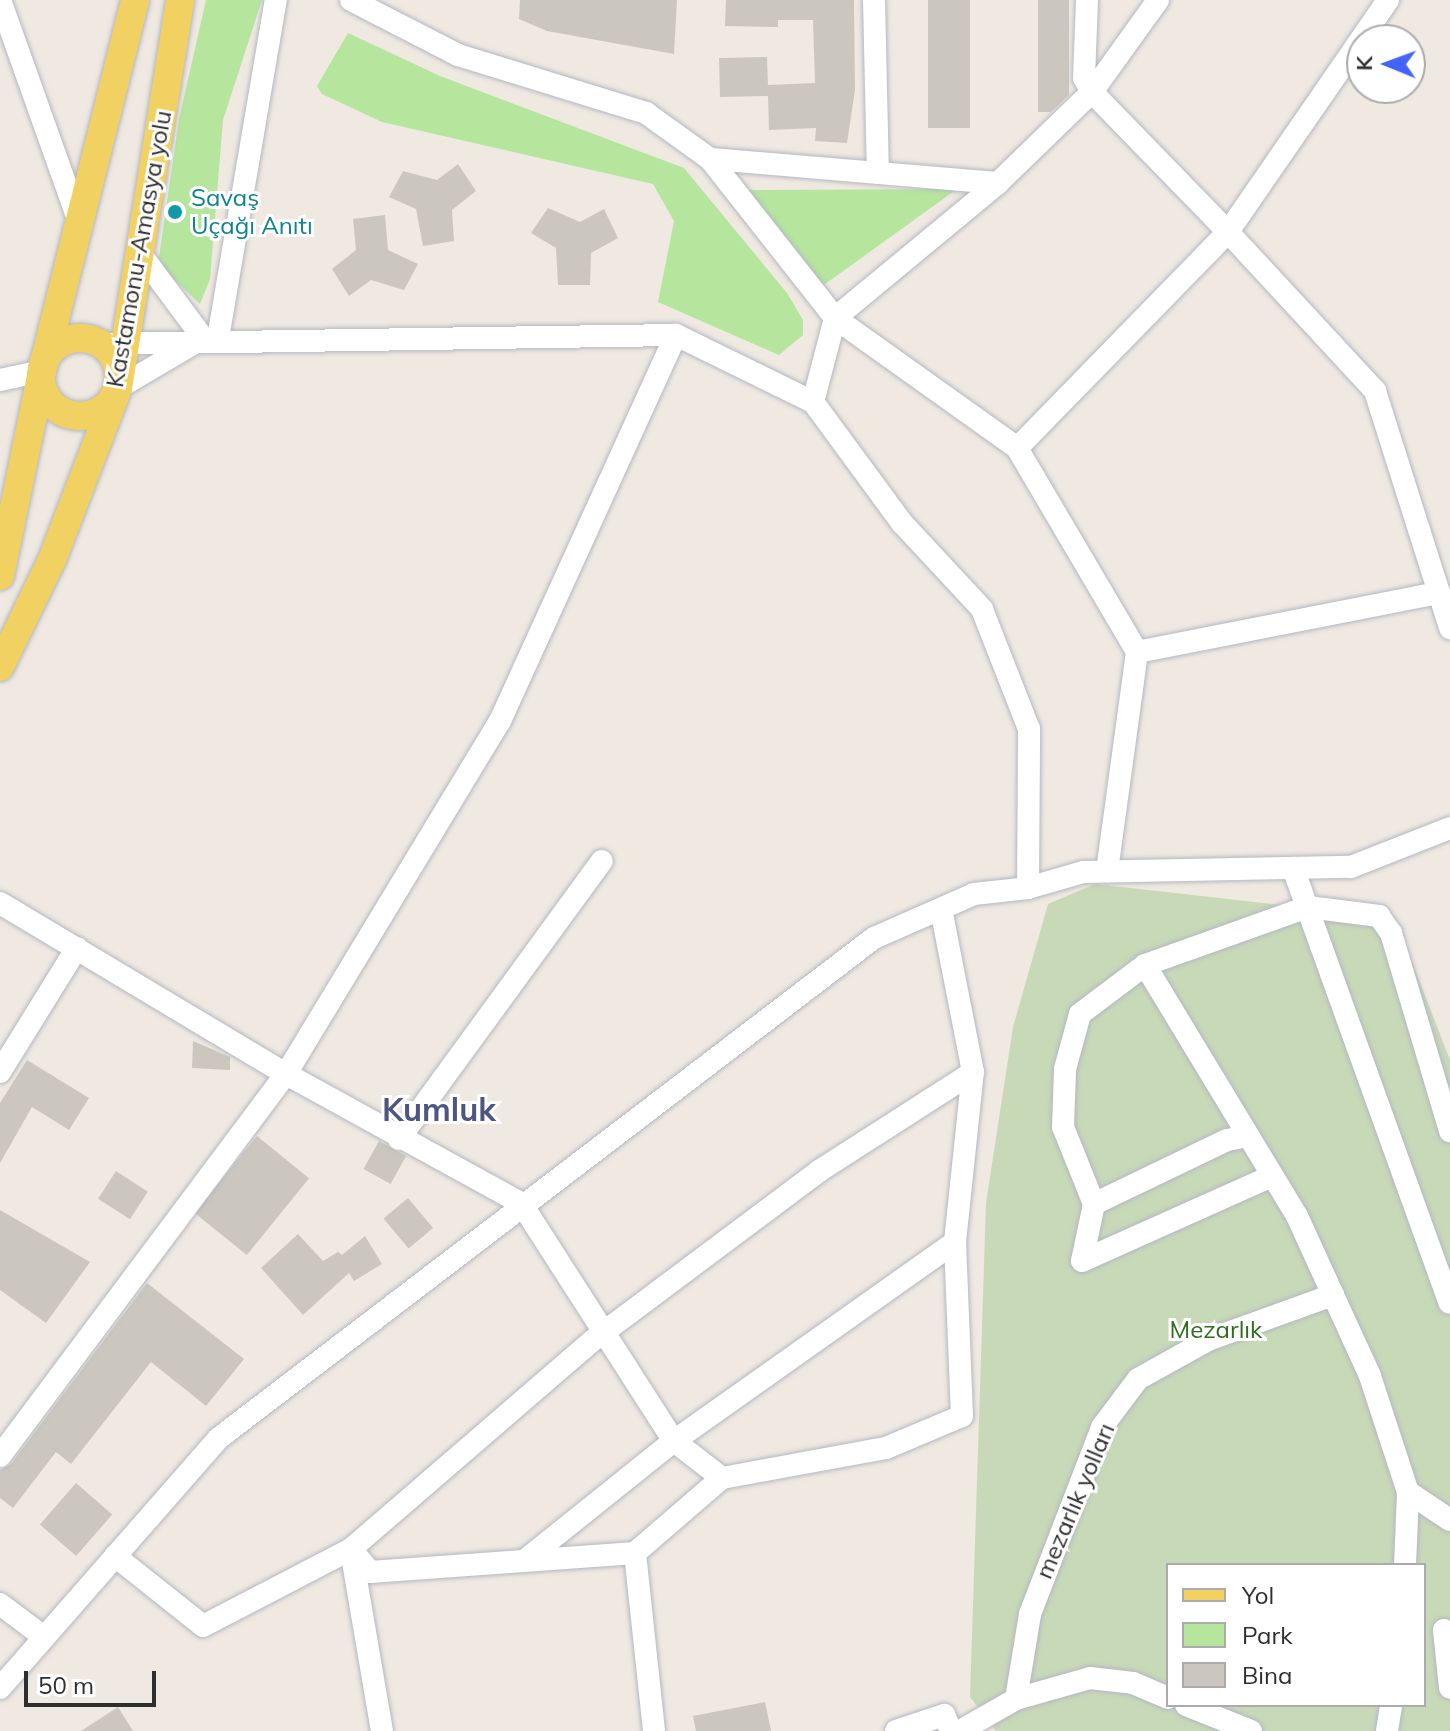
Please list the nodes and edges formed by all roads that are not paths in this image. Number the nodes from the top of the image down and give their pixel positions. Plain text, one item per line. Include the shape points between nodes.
1 (0, 0) edge
2 (135, 0) edge
3 (180, 0) edge
4 (276, 0) edge
5 (351, 0) edge
6 (874, 0) edge
7 (1087, 0) edge
8 (1158, 0) edge
9 (1388, 0) edge
10 (1092, 92) junction
11 (710, 159) junction
12 (878, 173) junction
13 (998, 183) junction
14 (82, 229) junction
15 (1228, 232) junction
16 (142, 256) junction
17 (835, 318) junction
18 (676, 335) junction
19 (211, 338) junction
20 (112, 343) junction
21 (42, 371) junction
22 (0, 380) edge
23 (118, 388) junction
24 (813, 402) junction
25 (1017, 448) junction
26 (0, 576) edge
27 (1439, 593) junction
28 (1450, 628) edge
29 (1137, 652) junction
30 (0, 667) edge
31 (1450, 828) edge
32 (602, 861) dead end
33 (1293, 868) junction
34 (1107, 871) junction
35 (1028, 888) junction
36 (0, 903) edge
37 (1308, 907) junction
38 (941, 909) junction
39 (77, 948) junction
40 (1145, 965) junction
41 (0, 1072) edge
42 (973, 1072) junction
43 (286, 1074) junction
44 (1450, 1131) edge
45 (1248, 1136) junction
46 (399, 1139) junction
47 (1272, 1176) junction
48 (521, 1203) junction
49 (1094, 1204) junction
50 (955, 1242) junction
51 (1333, 1295) junction
52 (1450, 1303) edge
53 (605, 1330) junction
54 (674, 1441) junction
55 (0, 1456) edge
56 (722, 1478) junction
57 (1408, 1492) junction
58 (1450, 1520) edge
59 (351, 1549) junction
60 (635, 1553) junction
61 (115, 1556) junction
62 (524, 1561) junction
63 (1405, 1563) edge
64 (0, 1604) edge
65 (1439, 1633) edge
66 (44, 1637) junction
67 (0, 1688) edge
68 (1450, 1688) edge
69 (1166, 1697) edge
70 (1016, 1699) junction
71 (1191, 1707) edge
72 (1391, 1707) edge
73 (995, 1722) edge
74 (382, 1731) edge
75 (654, 1731) edge
76 (896, 1731) edge
77 (951, 1731) edge
78 (960, 1731) edge
79 (1251, 1731) edge
80 (1387, 1731) edge

1 - 14 street
2 - 14 main road
3 - 16 main road, Kastamonu-Amasya yolu
4 - 19 street
5 - 11 street via 458,55 646,113
6 - 12 street
7 - 10 street via 1084,78
8 - 10 street
9 - 15 street
10 - 13 street
10 - 15 street
11 - 12 street
11 - 17 street
12 - 13 street
13 - 17 street
14 - 21 main road
15 - 25 street
15 - 27 street via 1375,391
16 - 19 street
16 - 20 main road, Kastamonu-Amasya yolu
17 - 24 street
17 - 25 street
18 - 19 street
18 - 24 street
18 - 43 street via 500,721
19 - 20 street
19 - 23 street
20 - 21 main road via 64,342
20 - 23 main road
21 - 22 street
21 - 23 main road via 46,397 66,413 91,415
21 - 26 main road
23 - 30 main road, Kastamonu-Amasya yolu via 52,560
24 - 35 street via 902,523 982,609 1029,729
25 - 29 street
27 - 28 street
27 - 29 street
29 - 34 street
31 - 33 street via 1351,867
32 - 46 street
33 - 34 street
33 - 37 street
34 - 35 street via 1083,872
35 - 38 street via 974,894
36 - 39 street
37 - 40 street
37 - 44 street via 1379,916 1391,933
37 - 52 street
38 - 42 street
38 - 48 street via 874,938
39 - 41 street
39 - 43 street
40 - 45 street
40 - 49 street via 1080,1014 1065,1069 1063,1127
42 - 50 street
42 - 53 street via 819,1171
43 - 46 street
43 - 55 street
45 - 47 street
45 - 49 street via 1227,1140
46 - 48 street
47 - 49 street via 1082,1261
47 - 51 street
48 - 53 street
48 - 61 street via 219,1438
50 - 54 street
50 - 56 street via 962,1416 886,1448
51 - 57 street via 1375,1389
51 - 70 street, mezarlık yolları via 1208,1340 1138,1379 1102,1427 1062,1522 1030,1614
53 - 54 street
53 - 59 street
54 - 56 street
54 - 62 street
56 - 60 street
57 - 58 street
57 - 63 street
59 - 61 street via 203,1626
59 - 62 street via 370,1572
59 - 74 street
60 - 62 street
60 - 75 street
61 - 66 street
64 - 66 street
65 - 68 street
66 - 67 street
69 - 70 street via 1133,1683 1090,1678
70 - 73 street
71 - 79 street
72 - 80 street
73 - 78 street
76 - 77 street via 944,1715

